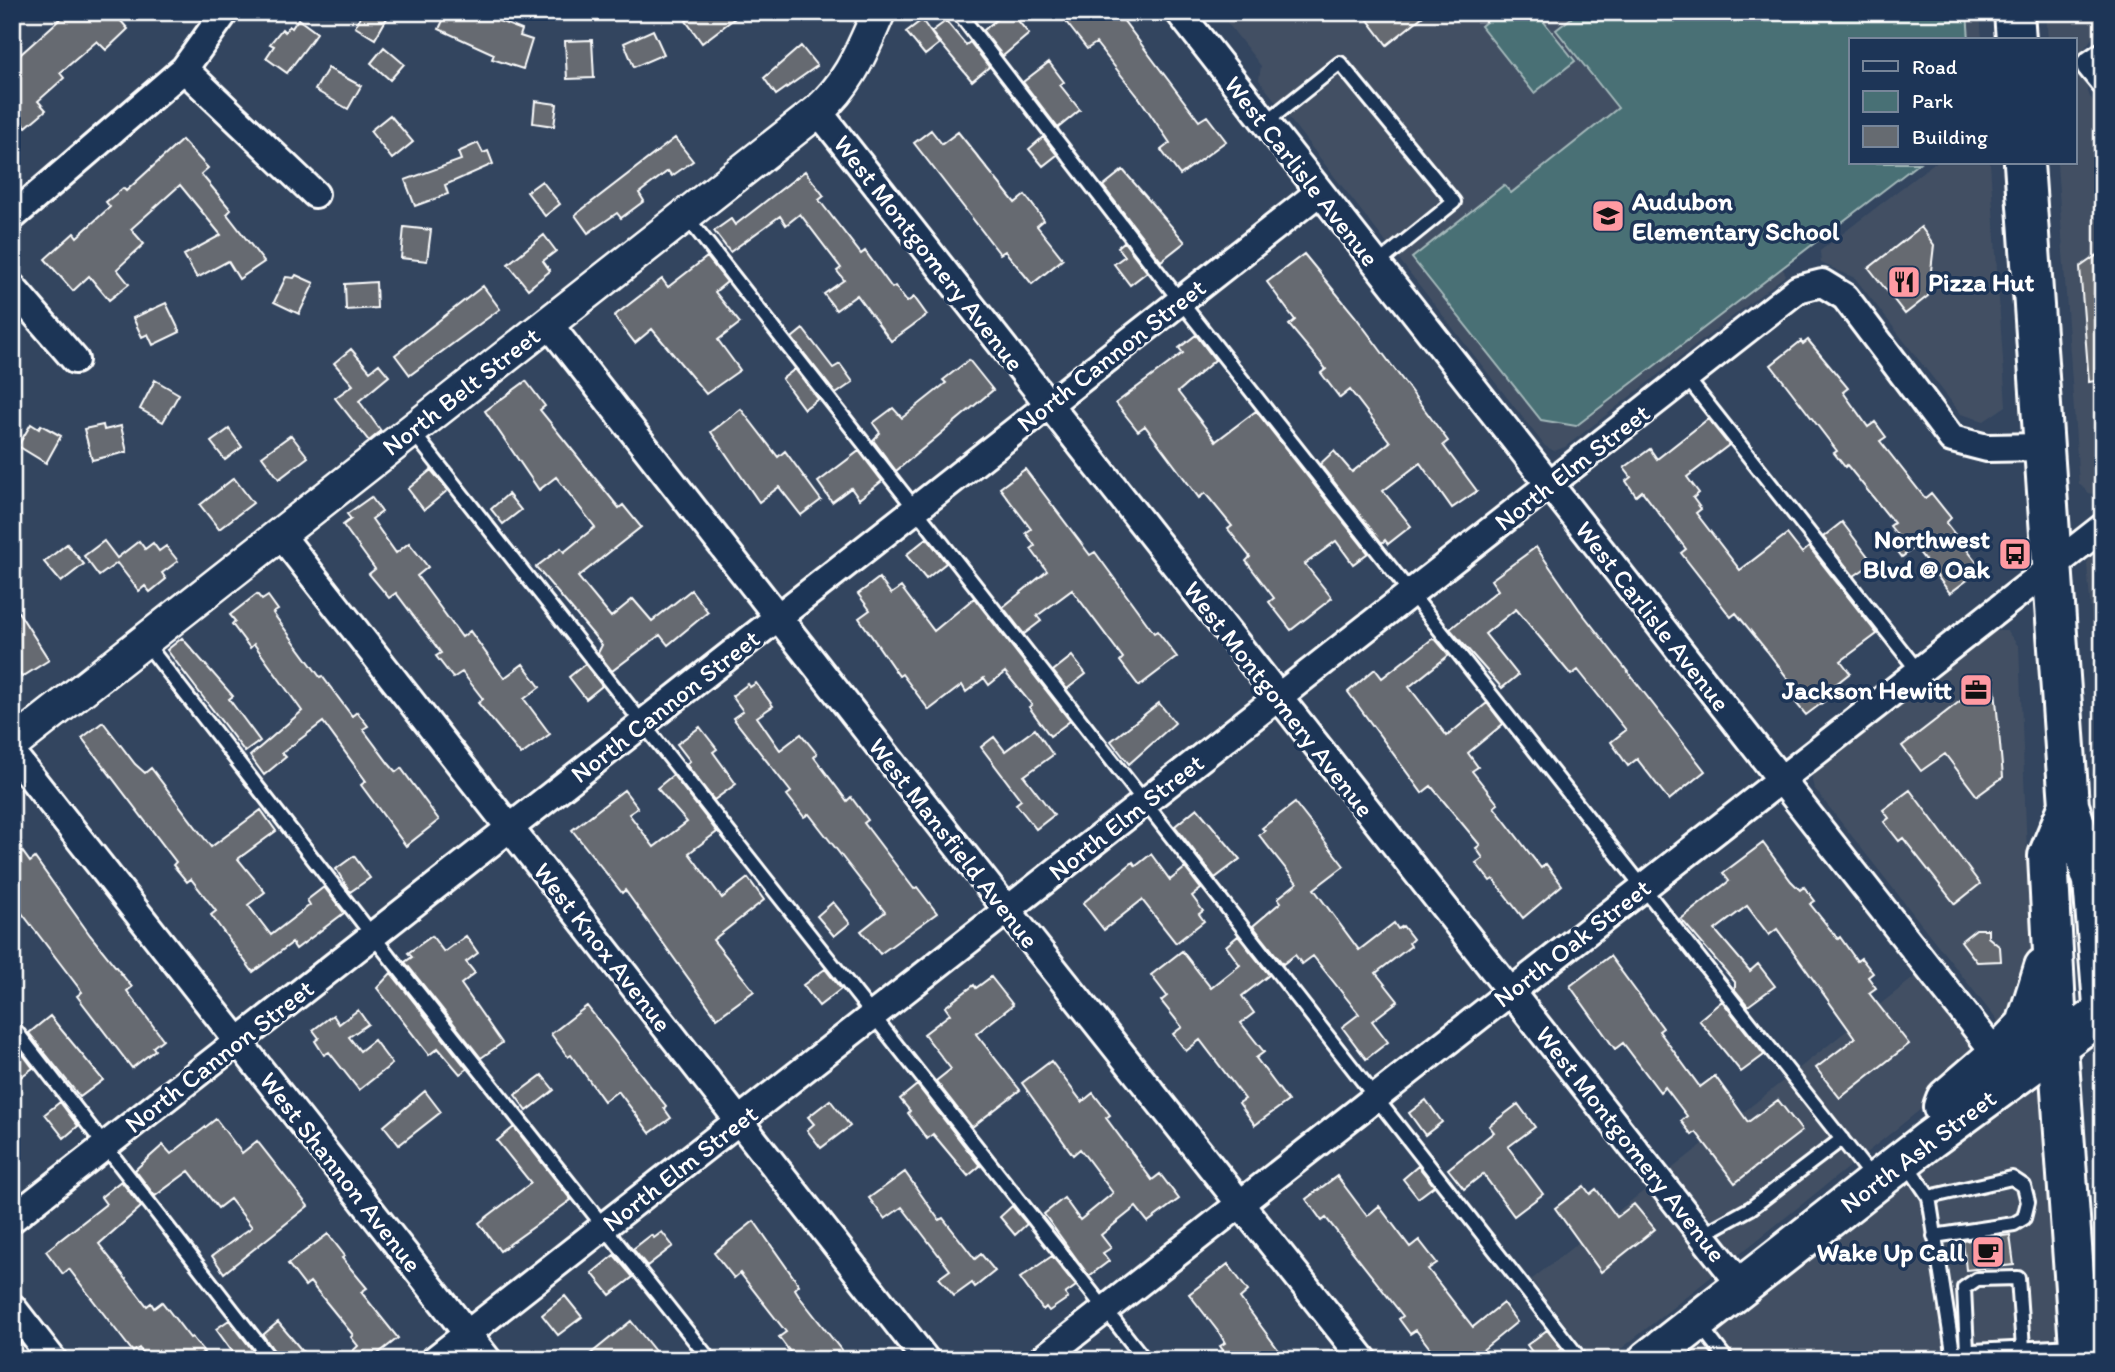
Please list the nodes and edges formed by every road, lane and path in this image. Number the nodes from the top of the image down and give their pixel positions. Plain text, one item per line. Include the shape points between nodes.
1 (225, 12) edge
2 (878, 12) edge
3 (958, 12) edge
4 (1179, 12) edge
5 (2014, 12) edge
6 (2016, 38) edge
7 (184, 69) junction
8 (818, 111) junction
9 (1265, 123) junction
10 (2024, 164) edge
11 (1318, 193) junction
12 (315, 194) dead end
13 (685, 215) junction
14 (12, 217) edge
15 (1376, 265) junction
16 (12, 287) edge
17 (1181, 302) junction
18 (548, 323) junction
19 (75, 360) dead end
20 (2103, 362) edge
21 (1687, 378) junction
22 (2103, 380) edge
23 (1047, 405) junction
24 (412, 430) junction
25 (2044, 447) junction
26 (1550, 486) junction
27 (914, 508) junction
28 (2103, 527) edge
29 (280, 534) junction
30 (2054, 567) junction
31 (1411, 592) junction
32 (778, 617) junction
33 (144, 641) junction
34 (1918, 671) junction
35 (1278, 697) junction
36 (643, 724) junction
37 (12, 744) edge
38 (12, 753) edge
39 (1781, 779) junction
40 (1144, 803) junction
41 (2069, 805) junction
42 (509, 829) junction
43 (1644, 886) junction
44 (2099, 901) edge
45 (1007, 911) junction
46 (2052, 931) junction
47 (373, 936) junction
48 (1510, 990) junction
49 (2103, 1005) edge
50 (2103, 1012) edge
51 (874, 1016) junction
52 (12, 1026) edge
53 (238, 1040) junction
54 (2058, 1047) junction
55 (1997, 1055) junction
56 (1374, 1098) junction
57 (740, 1122) junction
58 (1842, 1139) junction
59 (106, 1145) junction
60 (1903, 1160) junction
61 (1929, 1197) junction
62 (1240, 1204) junction
63 (12, 1219) edge
64 (605, 1227) junction
65 (1702, 1235) junction
66 (1934, 1236) junction
67 (1742, 1286) junction
68 (12, 1307) edge
69 (1106, 1310) junction
70 (1697, 1321) junction
71 (467, 1333) junction
72 (2023, 1348) junction
73 (1967, 1351) junction
74 (2080, 1353) edge
75 (1953, 1356) edge
76 (54, 1360) edge
77 (271, 1360) edge
78 (434, 1360) edge
79 (488, 1360) edge
80 (710, 1360) edge
81 (926, 1360) edge
82 (1041, 1360) edge
83 (1144, 1360) edge
84 (1364, 1360) edge
85 (1581, 1360) edge
86 (1648, 1360) edge
87 (1727, 1360) edge

1 - 7 street
2 - 8 street, North Belt Street via 852,73
3 - 17 lane
4 - 9 street, West Carlisle Avenue
5 - 6 main road
7 - 12 street
7 - 14 street
8 - 13 street, North Belt Street
8 - 23 street, West Montgomery Avenue
9 - 11 street, West Carlisle Avenue
9 - 15 lane via 1340,63 1454,202
10 - 25 main road
11 - 15 street, West Carlisle Avenue
11 - 17 street, North Cannon Street
13 - 18 street, North Belt Street
13 - 27 lane
15 - 26 street, West Carlisle Avenue
16 - 19 street
17 - 23 street, North Cannon Street
17 - 31 lane
18 - 24 street, North Belt Street
18 - 32 street, West Mansfield Avenue
20 - 22 lane
21 - 25 street, North Elm Street via 1798,289 1822,283 1845,297 1952,439 1987,448
21 - 26 street, North Elm Street
21 - 34 lane
23 - 27 street, North Cannon Street
23 - 35 street, West Montgomery Avenue
24 - 29 street, North Belt Street
24 - 36 lane
25 - 30 main road
26 - 31 street, North Elm Street
26 - 39 street, West Carlisle Avenue
27 - 32 street, North Cannon Street
27 - 40 lane
28 - 30 street, North Oak Street
29 - 33 street, North Belt Street
29 - 42 street, West Knox Avenue
30 - 34 street, North Oak Street
30 - 41 main road
31 - 35 street, North Elm Street
31 - 43 lane
32 - 36 street, North Cannon Street
32 - 45 street, West Mansfield Avenue
33 - 37 street, North Belt Street
33 - 47 lane
34 - 39 street, North Oak Street
35 - 40 street, North Elm Street
35 - 48 street, West Montgomery Avenue
36 - 42 street, North Cannon Street
36 - 51 lane
38 - 53 street, West Shannon Avenue
39 - 43 street, North Oak Street
39 - 55 street, West Carlisle Avenue
40 - 45 street, North Elm Street
40 - 56 lane
41 - 44 main road
41 - 46 main road via 2048,856
42 - 47 street, North Cannon Street
42 - 57 street, West Knox Avenue
43 - 48 street, North Oak Street
43 - 58 lane
44 - 49 main road
45 - 51 street, North Elm Street
45 - 62 street, West Mansfield Avenue
46 - 54 main road
46 - 55 main road via 2026,1025
47 - 53 street, North Cannon Street
47 - 64 lane
48 - 56 street, North Oak Street
48 - 65 street, West Montgomery Avenue
50 - 54 main road, North Ash Street
51 - 57 street, North Elm Street
51 - 69 lane
52 - 59 lane
53 - 59 street, North Cannon Street
53 - 71 street, West Shannon Avenue
54 - 60 main road, North Ash Street
54 - 74 main road
55 - 60 main road via 1946,1099
56 - 62 street, North Oak Street
56 - 85 lane
57 - 64 street, North Elm Street
57 - 81 street, West Knox Avenue
58 - 60 lane
58 - 65 lane via 1751,1208
59 - 63 street, North Cannon Street
59 - 77 lane
60 - 61 lane
60 - 67 main road, North Ash Street
61 - 66 lane
61 - 66 lane via 2012,1178 2024,1185 2028,1202 2025,1218 2014,1224
62 - 69 street, North Oak Street
62 - 84 street, West Mansfield Avenue
64 - 71 street, North Elm Street
64 - 80 lane
65 - 67 street, West Montgomery Avenue
66 - 75 lane
67 - 70 main road, North Ash Street
68 - 76 street
69 - 82 street, North Oak Street
69 - 83 lane
70 - 86 main road, North Ash Street
70 - 87 lane
71 - 78 street, North Elm Street
71 - 79 street, West Shannon Avenue
72 - 73 lane
72 - 73 lane via 2018,1278 1977,1279 1964,1288
72 - 74 lane
73 - 75 lane

